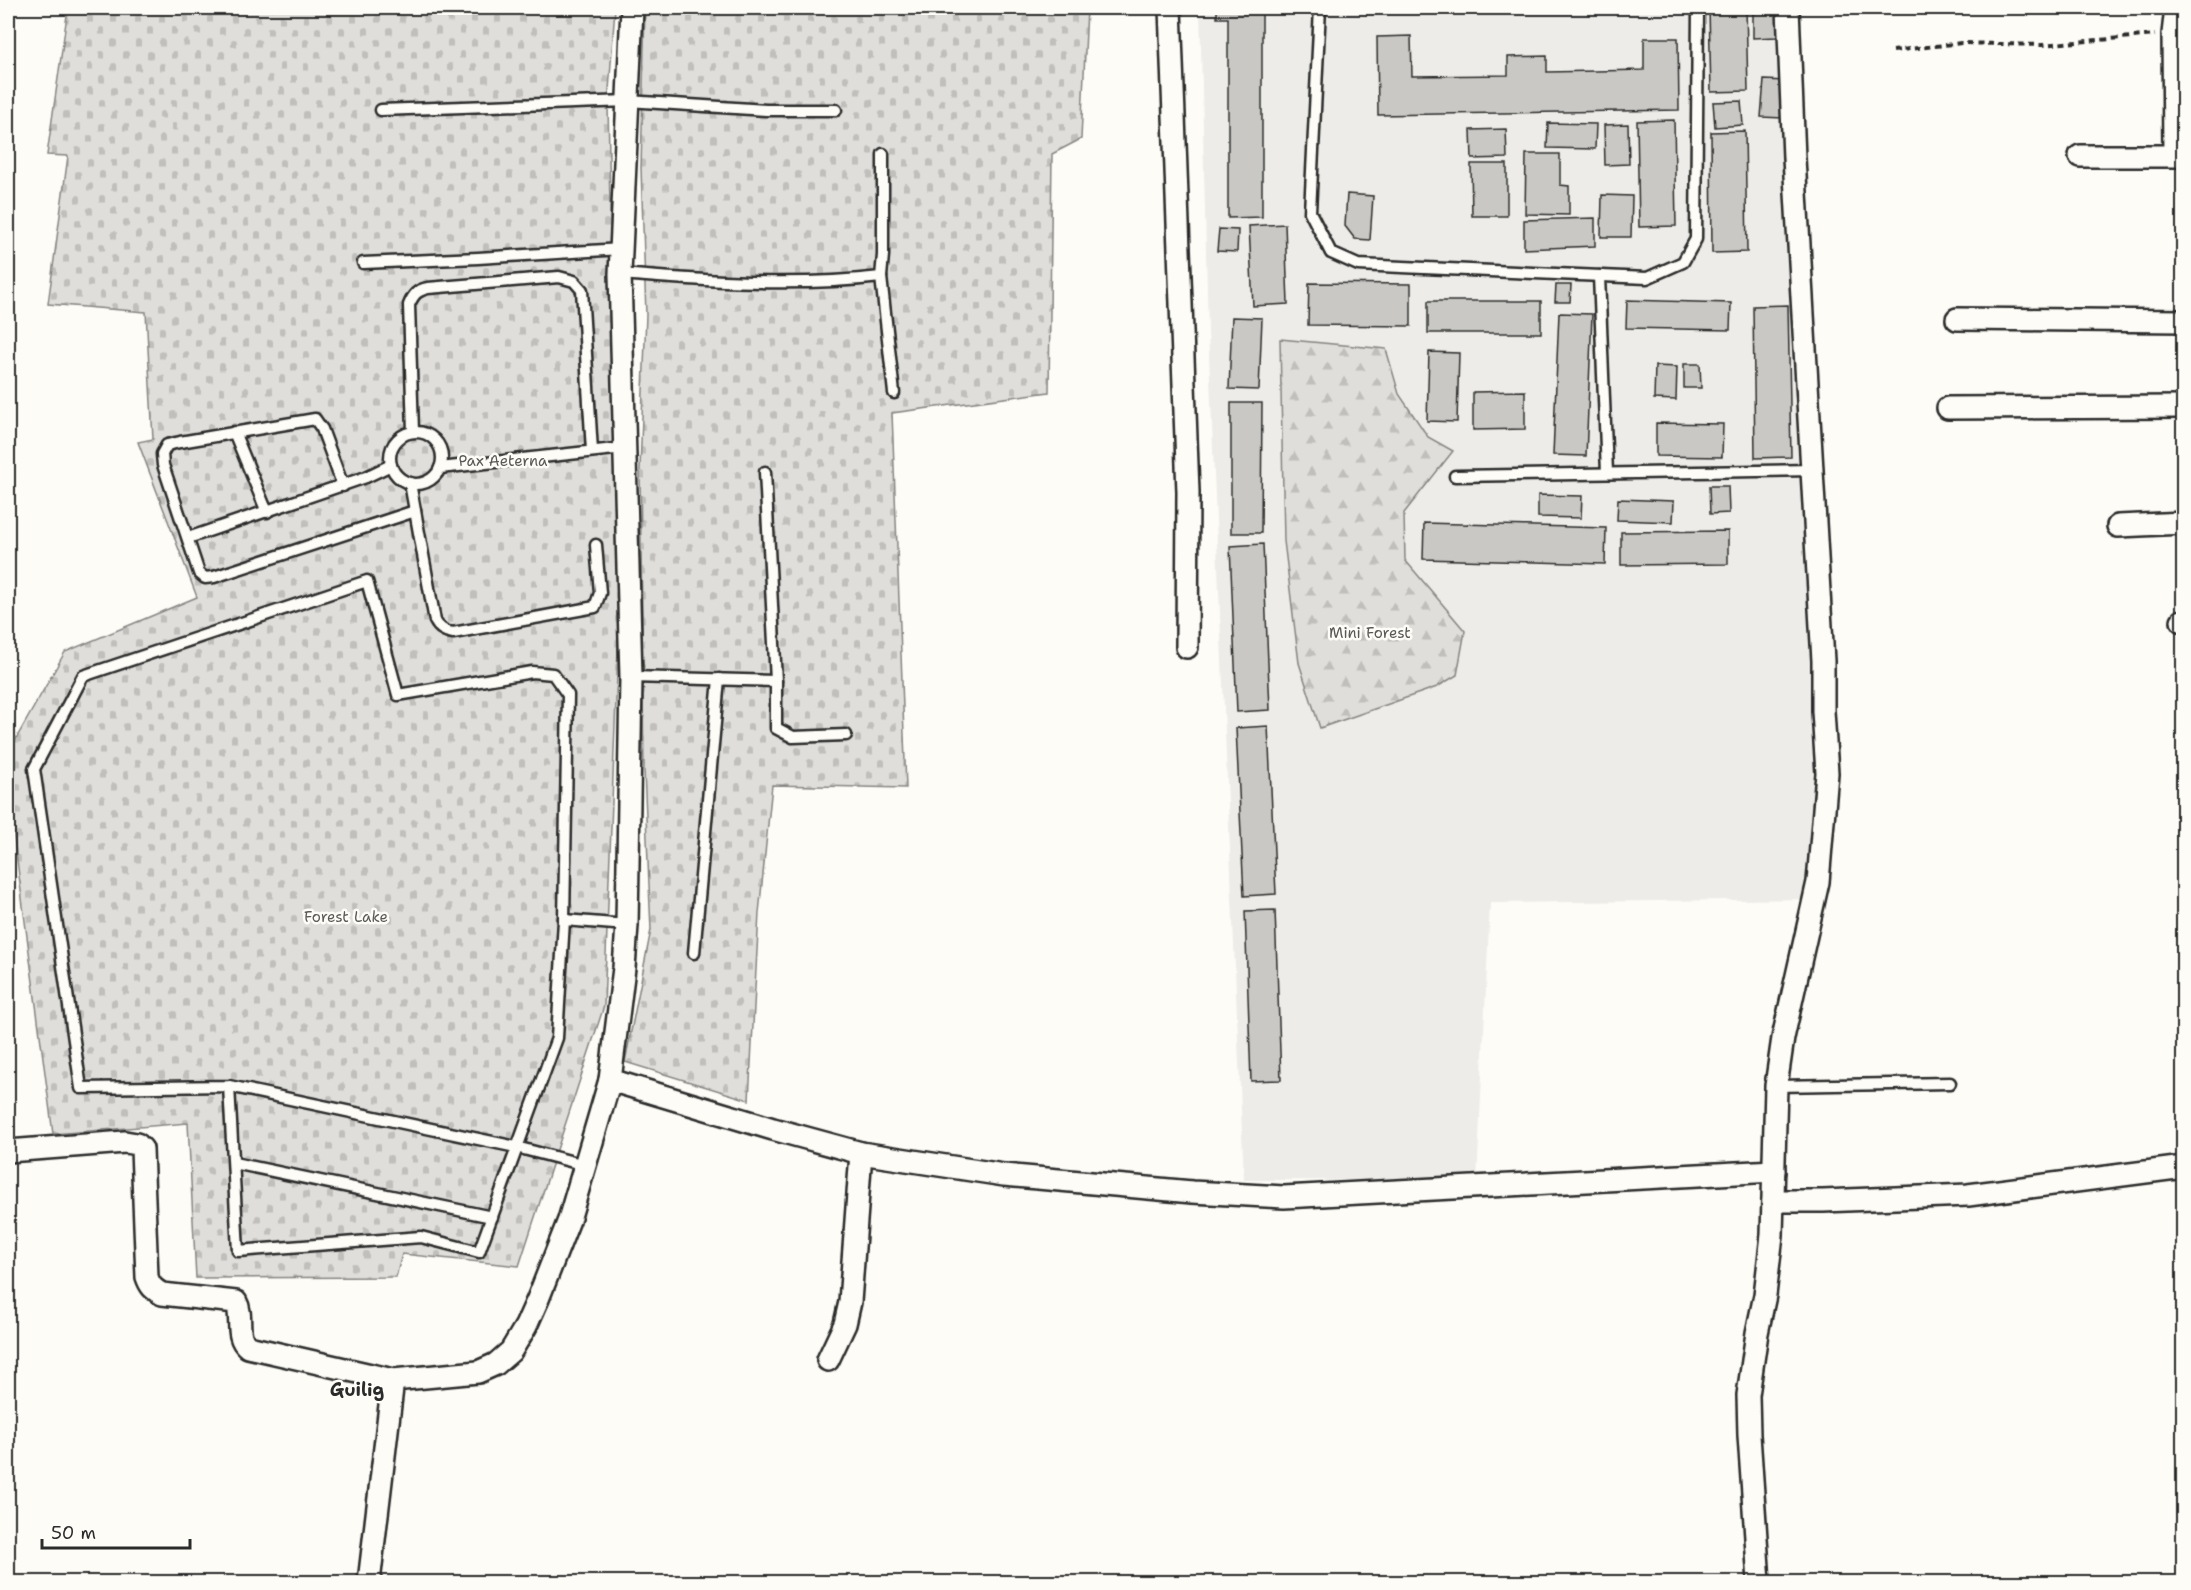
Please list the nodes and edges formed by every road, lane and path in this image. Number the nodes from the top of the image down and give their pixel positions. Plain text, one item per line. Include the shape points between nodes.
1 (632, 8) edge
2 (1170, 8) edge
3 (1320, 8) edge
4 (1698, 8) edge
5 (1788, 8) edge
6 (2176, 8) edge
7 (2173, 34) junction
8 (1893, 51) dead end
9 (628, 100) junction
10 (381, 110) dead end
11 (836, 110) dead end
12 (883, 154) dead end
13 (2079, 156) dead end
14 (2179, 156) edge
15 (621, 249) junction
16 (363, 263) dead end
17 (620, 274) junction
18 (1599, 276) junction
19 (881, 277) junction
20 (1957, 319) dead end
21 (2184, 321) edge
22 (894, 393) dead end
23 (2184, 407) edge
24 (1948, 408) dead end
25 (234, 432) junction
26 (413, 432) junction
27 (624, 448) junction
28 (592, 451) junction
29 (391, 465) junction
30 (440, 468) junction
31 (1812, 470) junction
32 (765, 472) dead end
33 (1607, 473) junction
34 (1455, 476) dead end
35 (410, 483) junction
36 (343, 486) junction
37 (267, 512) junction
38 (415, 512) junction
39 (2184, 523) edge
40 (2118, 526) dead end
41 (188, 538) junction
42 (596, 545) dead end
43 (1187, 647) dead end
44 (631, 677) junction
45 (719, 679) junction
46 (776, 681) junction
47 (846, 735) dead end
48 (564, 920) junction
49 (627, 925) junction
50 (694, 953) dead end
51 (610, 1080) junction
52 (1950, 1083) dead end
53 (229, 1086) junction
54 (1776, 1086) junction
55 (516, 1147) junction
56 (8, 1151) edge
57 (861, 1153) junction
58 (234, 1163) junction
59 (585, 1165) junction
60 (2184, 1167) edge
61 (1774, 1171) junction
62 (1773, 1201) junction
63 (492, 1217) junction
64 (828, 1360) dead end
65 (393, 1380) junction
66 (369, 1582) edge
67 (1759, 1582) edge

1 - 9 street
2 - 43 street via 1188,492
3 - 18 lane via 1310,212 1331,253 1358,264
4 - 18 lane via 1696,239 1683,262 1647,278
5 - 31 street
6 - 7 street
7 - 8 path via 2042,45 1961,43
7 - 14 street
9 - 10 lane
9 - 11 lane via 766,110
9 - 15 street
12 - 19 lane
13 - 14 street
15 - 16 lane
15 - 17 street
17 - 19 lane via 713,282 856,281
17 - 27 street
18 - 33 lane
19 - 22 lane
20 - 21 street
23 - 24 street
25 - 36 lane via 315,419
25 - 37 lane
25 - 41 lane via 167,445 163,450 163,465
26 - 28 lane via 409,305 415,293 428,288 559,277 574,281 582,290
26 - 29 lane via 397,440
26 - 30 lane via 437,442 442,459
27 - 28 lane
27 - 44 street
28 - 30 lane
29 - 35 lane via 395,474
29 - 36 lane
30 - 35 lane via 427,481
31 - 33 lane
31 - 54 street via 1827,772 1818,882
32 - 46 lane
33 - 34 lane
35 - 38 lane
36 - 37 lane
37 - 41 lane
38 - 41 lane via 208,578 199,573
38 - 42 lane via 435,621 447,632 595,607 600,593
39 - 40 street
44 - 45 lane
44 - 49 street
45 - 46 lane
45 - 50 lane
46 - 47 lane via 776,728 793,737
48 - 49 lane
48 - 53 lane via 568,695 553,674 532,672 398,696 367,581 83,676 34,769 81,1088
48 - 55 lane via 557,1038
49 - 51 street
51 - 57 street
51 - 59 street
52 - 54 lane
53 - 55 lane
53 - 58 lane
54 - 61 street
55 - 59 lane
55 - 63 lane
56 - 65 street via 137,1144 142,1149 147,1276 155,1290 236,1302 241,1339 248,1347
57 - 61 street via 1004,1175 1284,1197
57 - 64 street via 850,1302 845,1324
58 - 63 lane
58 - 63 lane via 238,1251 421,1237 478,1252
59 - 65 street via 569,1220 538,1299 511,1351 478,1372
60 - 62 street via 1968,1195
61 - 62 street
62 - 67 street via 1765,1294 1748,1395
65 - 66 street

